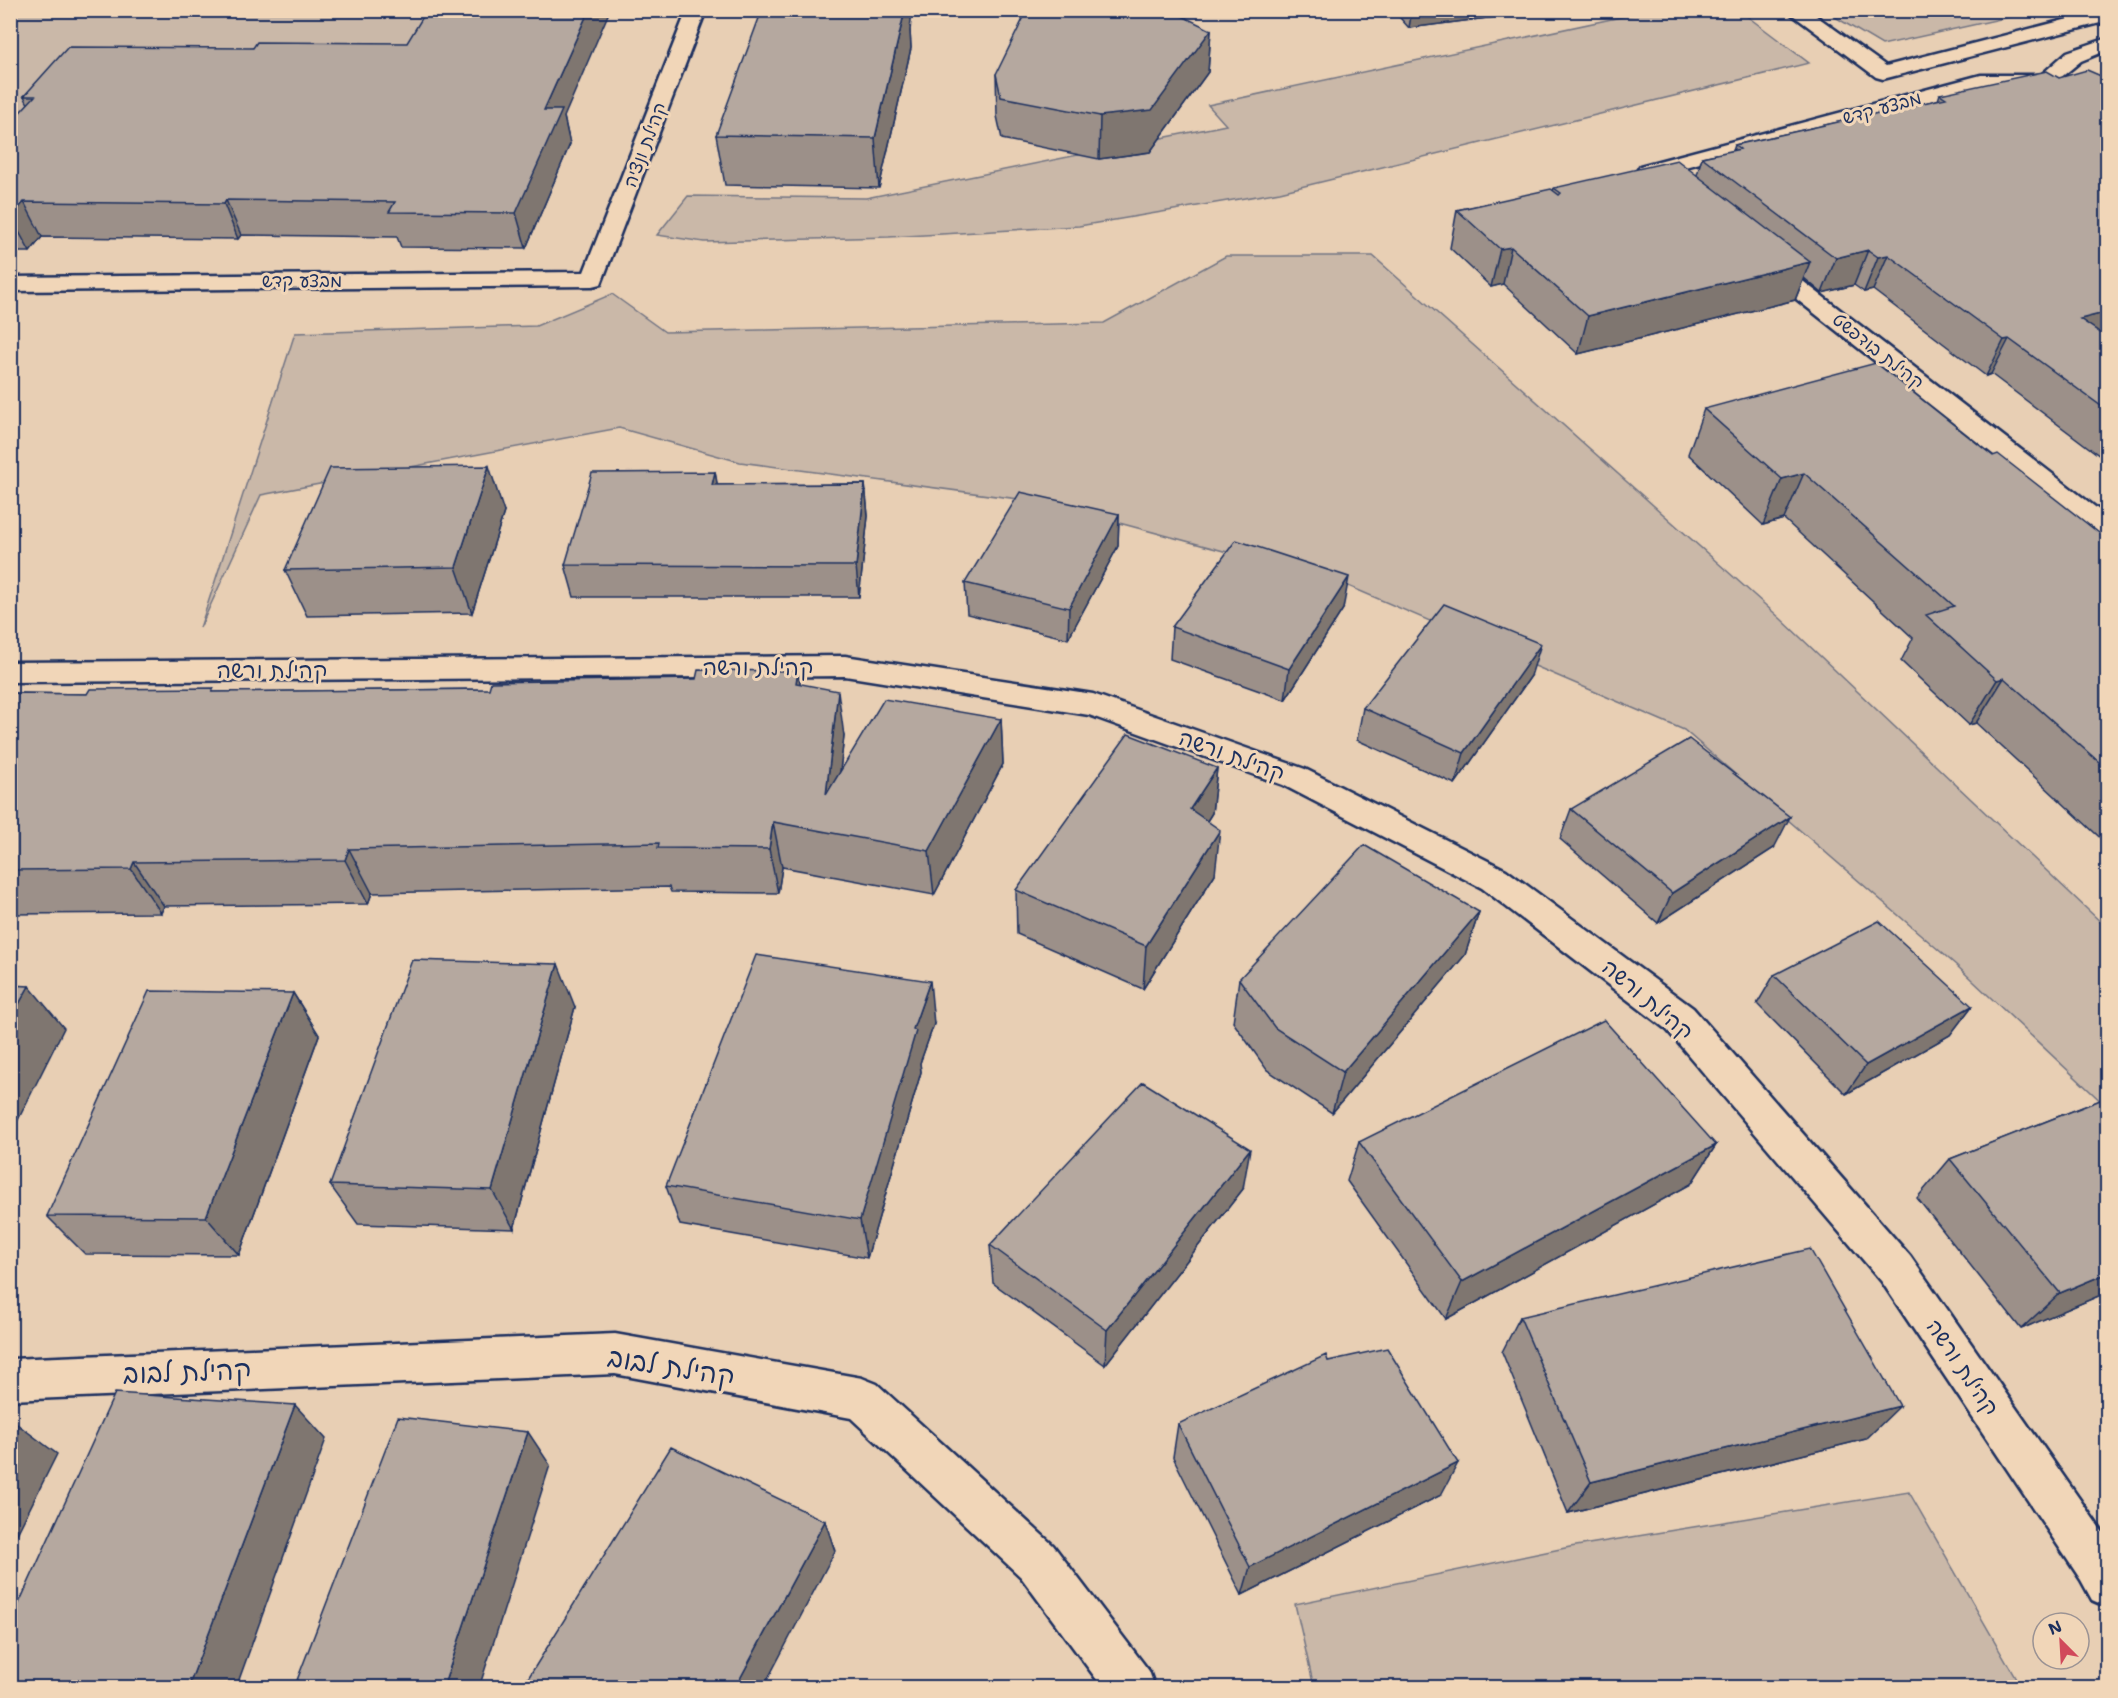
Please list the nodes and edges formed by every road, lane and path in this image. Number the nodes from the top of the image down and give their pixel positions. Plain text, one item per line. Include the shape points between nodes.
1 (697, 10) edge
2 (1795, 10) edge
3 (2108, 15) edge
4 (2108, 44) edge
5 (2047, 81) junction
6 (2108, 112) edge
7 (1657, 178) edge
8 (1751, 252) edge
9 (593, 279) joint
10 (10, 284) edge
11 (2108, 531) edge
12 (10, 672) edge
13 (10, 1380) edge
14 (2108, 1584) edge
15 (1132, 1688) edge

1 - 9 street, קהילת ונציה
2 - 3 street, מבצע קדש via 1883,73
4 - 5 street via 2063,62
5 - 6 street
5 - 7 street, מבצע קדש via 1981,81
8 - 11 street, קהילת בודפשט
9 - 10 street, מבצע קדש
12 - 14 street, קהילת ורשה via 844,666 1093,705 1294,777 1494,879 1680,1019 1896,1269
13 - 15 street, קהילת לבוב via 615,1354 862,1399 1037,1561

